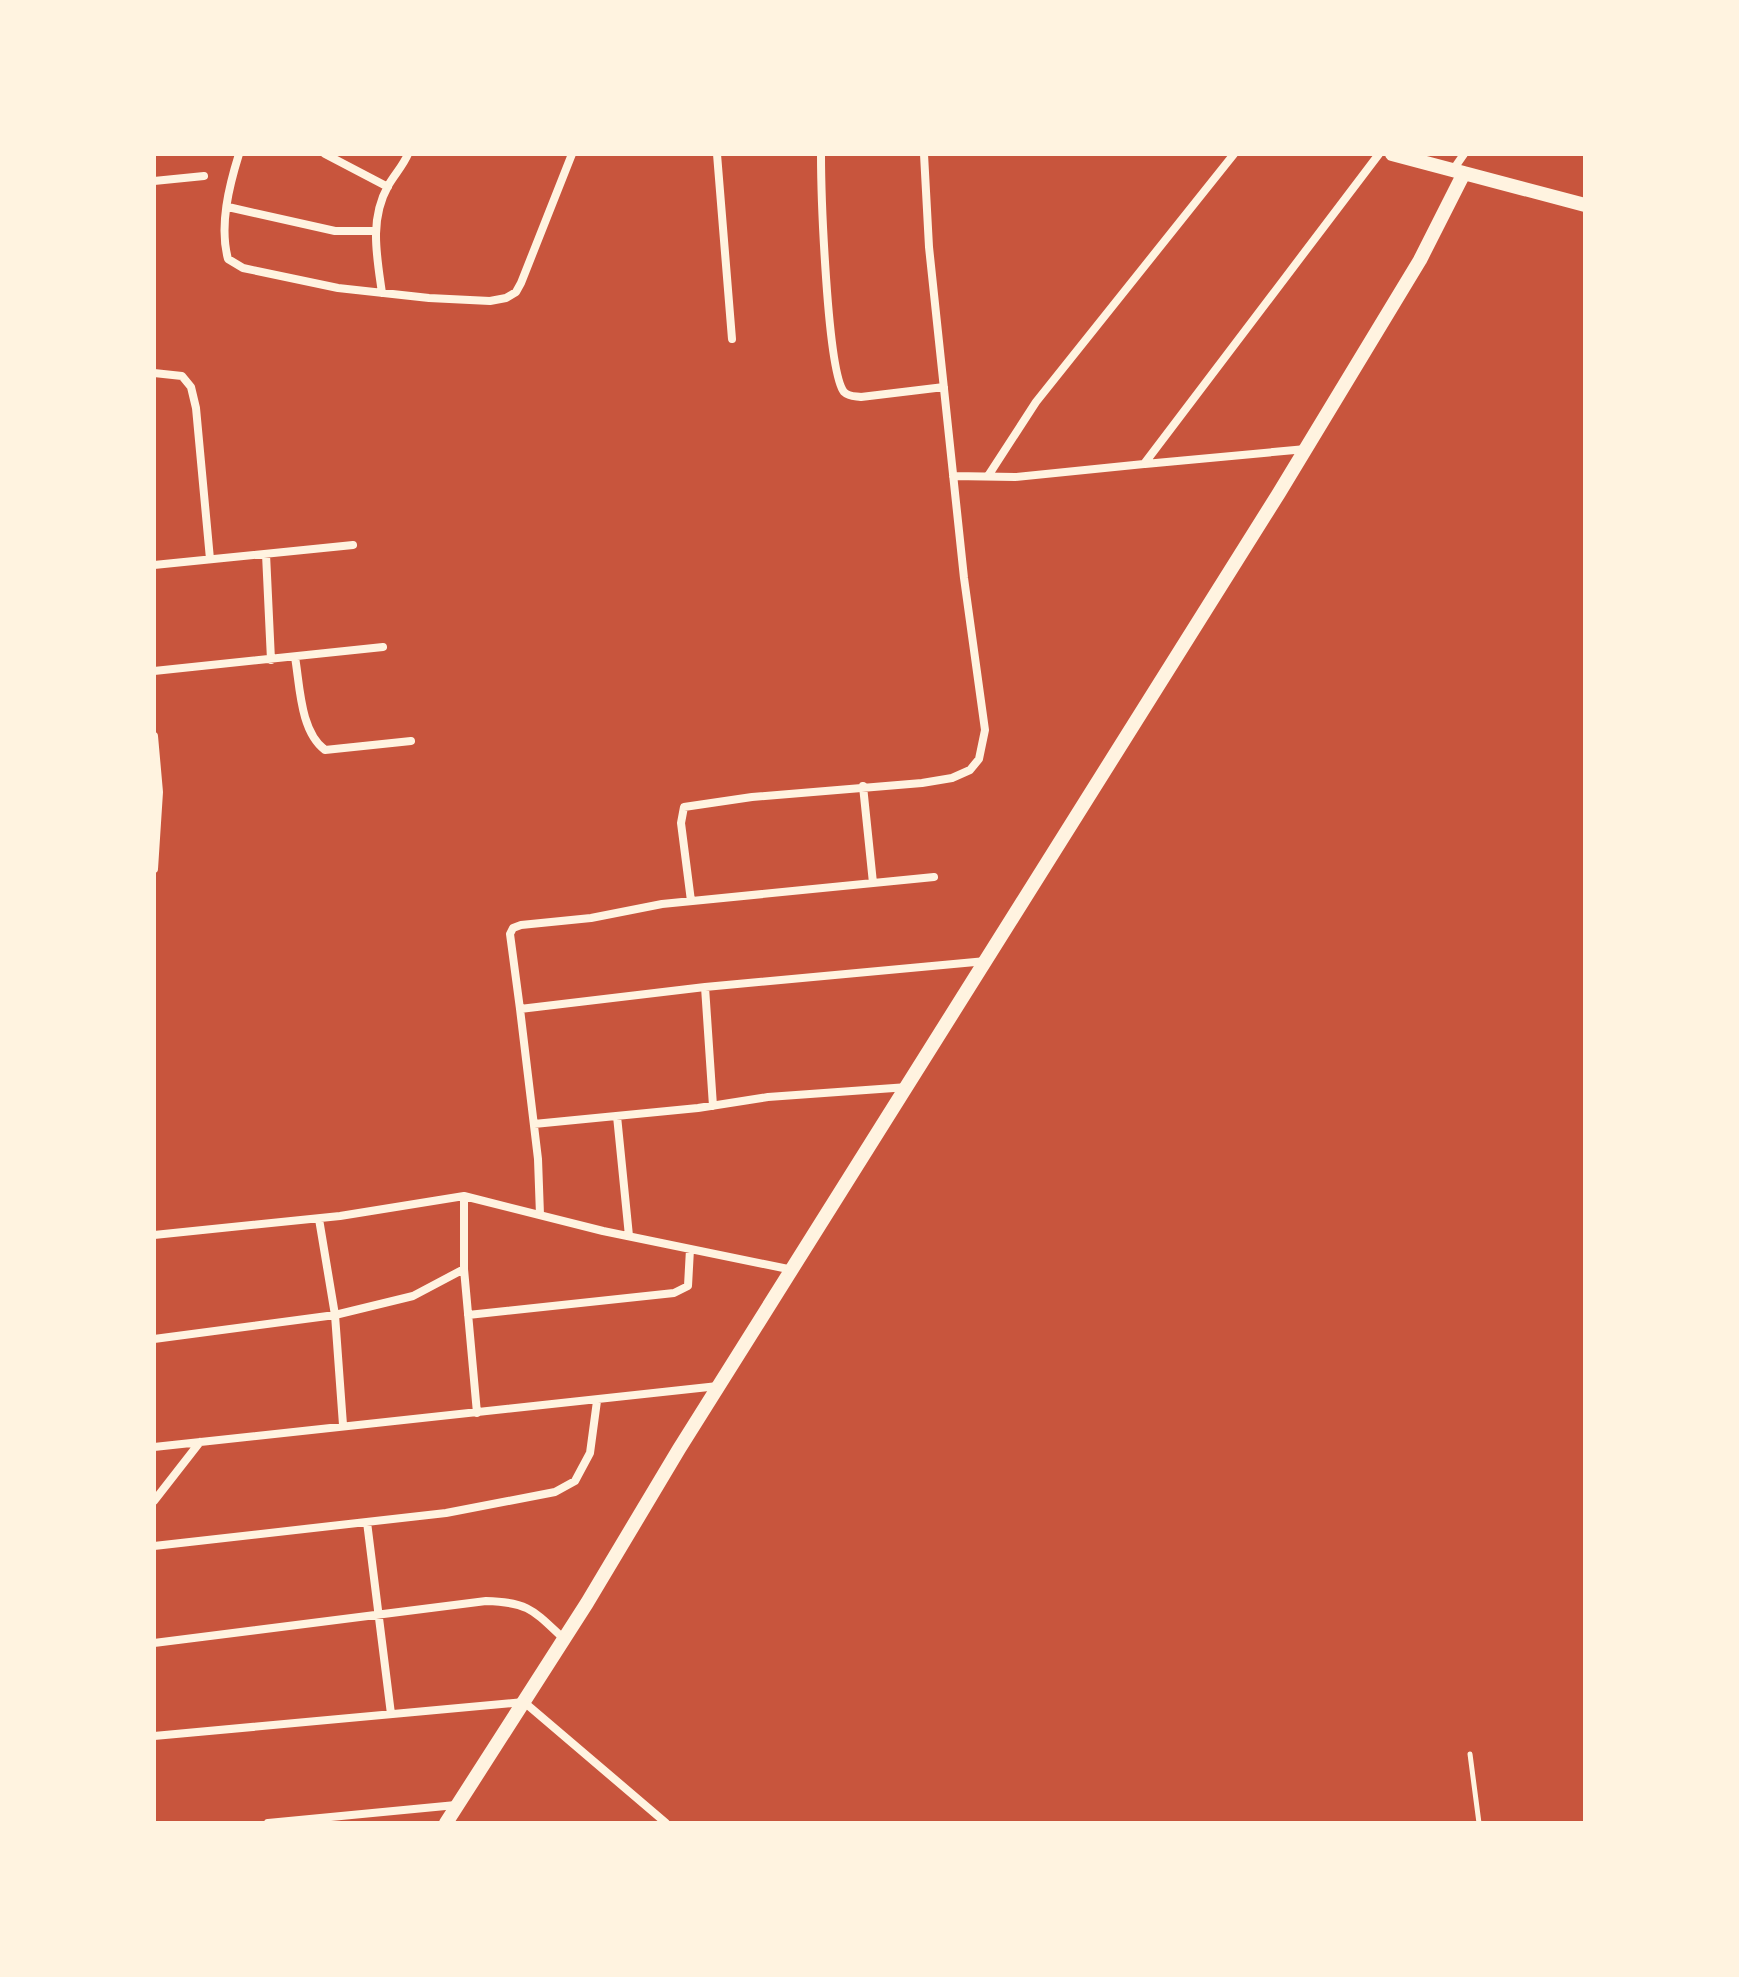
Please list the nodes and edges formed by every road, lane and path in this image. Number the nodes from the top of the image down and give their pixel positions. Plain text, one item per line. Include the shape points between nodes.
1 (239, 154) edge
2 (325, 154) edge
3 (408, 154) edge
4 (572, 154) edge
5 (717, 154) edge
6 (821, 154) edge
7 (924, 154) edge
8 (1234, 154) edge
9 (1379, 154) edge
10 (1392, 154) edge
11 (1464, 154) edge
12 (1463, 172) junction
13 (204, 176) dead end
14 (154, 181) edge
15 (388, 187) junction
16 (1585, 205) edge
17 (228, 207) junction
18 (376, 231) junction
19 (382, 293) junction
20 (732, 339) dead end
21 (154, 373) edge
22 (944, 387) junction
23 (1306, 449) junction
24 (1144, 464) junction
25 (953, 476) junction
26 (988, 476) junction
27 (353, 545) dead end
28 (266, 554) junction
29 (210, 559) junction
30 (154, 565) edge
31 (383, 647) dead end
32 (295, 657) junction
33 (271, 660) junction
34 (154, 671) edge
35 (154, 736) edge
36 (411, 741) dead end
37 (863, 786) junction
38 (154, 869) edge
39 (934, 877) dead end
40 (873, 883) junction
41 (691, 901) junction
42 (987, 961) junction
43 (705, 987) junction
44 (520, 1009) junction
45 (909, 1087) junction
46 (713, 1106) junction
47 (617, 1116) junction
48 (534, 1124) junction
49 (464, 1196) junction
50 (540, 1215) junction
51 (319, 1219) junction
52 (154, 1235) edge
53 (629, 1236) junction
54 (690, 1249) junction
55 (464, 1269) junction
56 (793, 1270) junction
57 (335, 1315) junction
58 (468, 1315) junction
59 (154, 1339) edge
60 (719, 1386) junction
61 (597, 1401) junction
62 (477, 1413) junction
63 (343, 1425) junction
64 (200, 1442) junction
65 (154, 1447) edge
66 (154, 1501) edge
67 (367, 1522) junction
68 (154, 1546) edge
69 (378, 1614) junction
70 (564, 1639) junction
71 (154, 1643) edge
72 (524, 1702) junction
73 (391, 1714) junction
74 (154, 1736) edge
75 (1470, 1754) dead end
76 (457, 1805) junction
77 (388, 1811) junction
78 (268, 1823) edge
79 (378, 1823) edge
80 (446, 1823) edge
81 (666, 1823) edge
82 (1479, 1823) edge

1 - 17 street
2 - 15 street
3 - 15 street
4 - 19 street via 516,292 490,301
5 - 20 street
6 - 22 street via 827,287 842,390 861,397
7 - 22 street
8 - 26 street via 1036,402
9 - 24 street
10 - 12 street
11 - 12 street
12 - 16 street
12 - 23 street via 1420,260
13 - 14 street
15 - 18 street
17 - 18 street via 310,227
17 - 19 street via 224,244 228,259 243,268
18 - 19 street
21 - 29 street via 182,376 191,387
22 - 25 street
23 - 24 street
23 - 42 street
24 - 26 street
25 - 26 street
25 - 37 street via 985,730 979,759 952,778
27 - 28 street
28 - 29 street
28 - 33 street
29 - 30 street
31 - 32 street
32 - 33 street
32 - 36 street via 315,743 325,750
33 - 34 street
35 - 38 street via 159,792
37 - 40 street
37 - 41 street via 684,807 681,823
39 - 40 street
40 - 41 street
41 - 44 street via 513,928 510,950
42 - 43 street
42 - 45 street
43 - 44 street
43 - 46 street
44 - 48 street
45 - 46 street
45 - 56 street
46 - 47 street
47 - 48 street
47 - 53 street
48 - 50 street
49 - 50 street
49 - 51 street
49 - 55 street
50 - 53 street
51 - 52 street
51 - 57 street
53 - 54 street
54 - 56 street
54 - 58 street via 688,1286 674,1293
55 - 57 street via 413,1296
55 - 58 street
56 - 60 street
57 - 59 street
57 - 63 street
58 - 62 street
60 - 61 street
60 - 70 street
61 - 62 street
61 - 67 street via 590,1453 575,1481 555,1492
62 - 63 street
63 - 64 street
64 - 65 street
64 - 66 street
67 - 68 street
67 - 69 street
69 - 70 street via 508,1601 532,1609
69 - 71 street
69 - 73 street
70 - 72 street
72 - 73 street
72 - 76 street
72 - 81 street
73 - 74 street
75 - 82 lane
76 - 77 street
76 - 80 street
77 - 78 street
77 - 79 street

